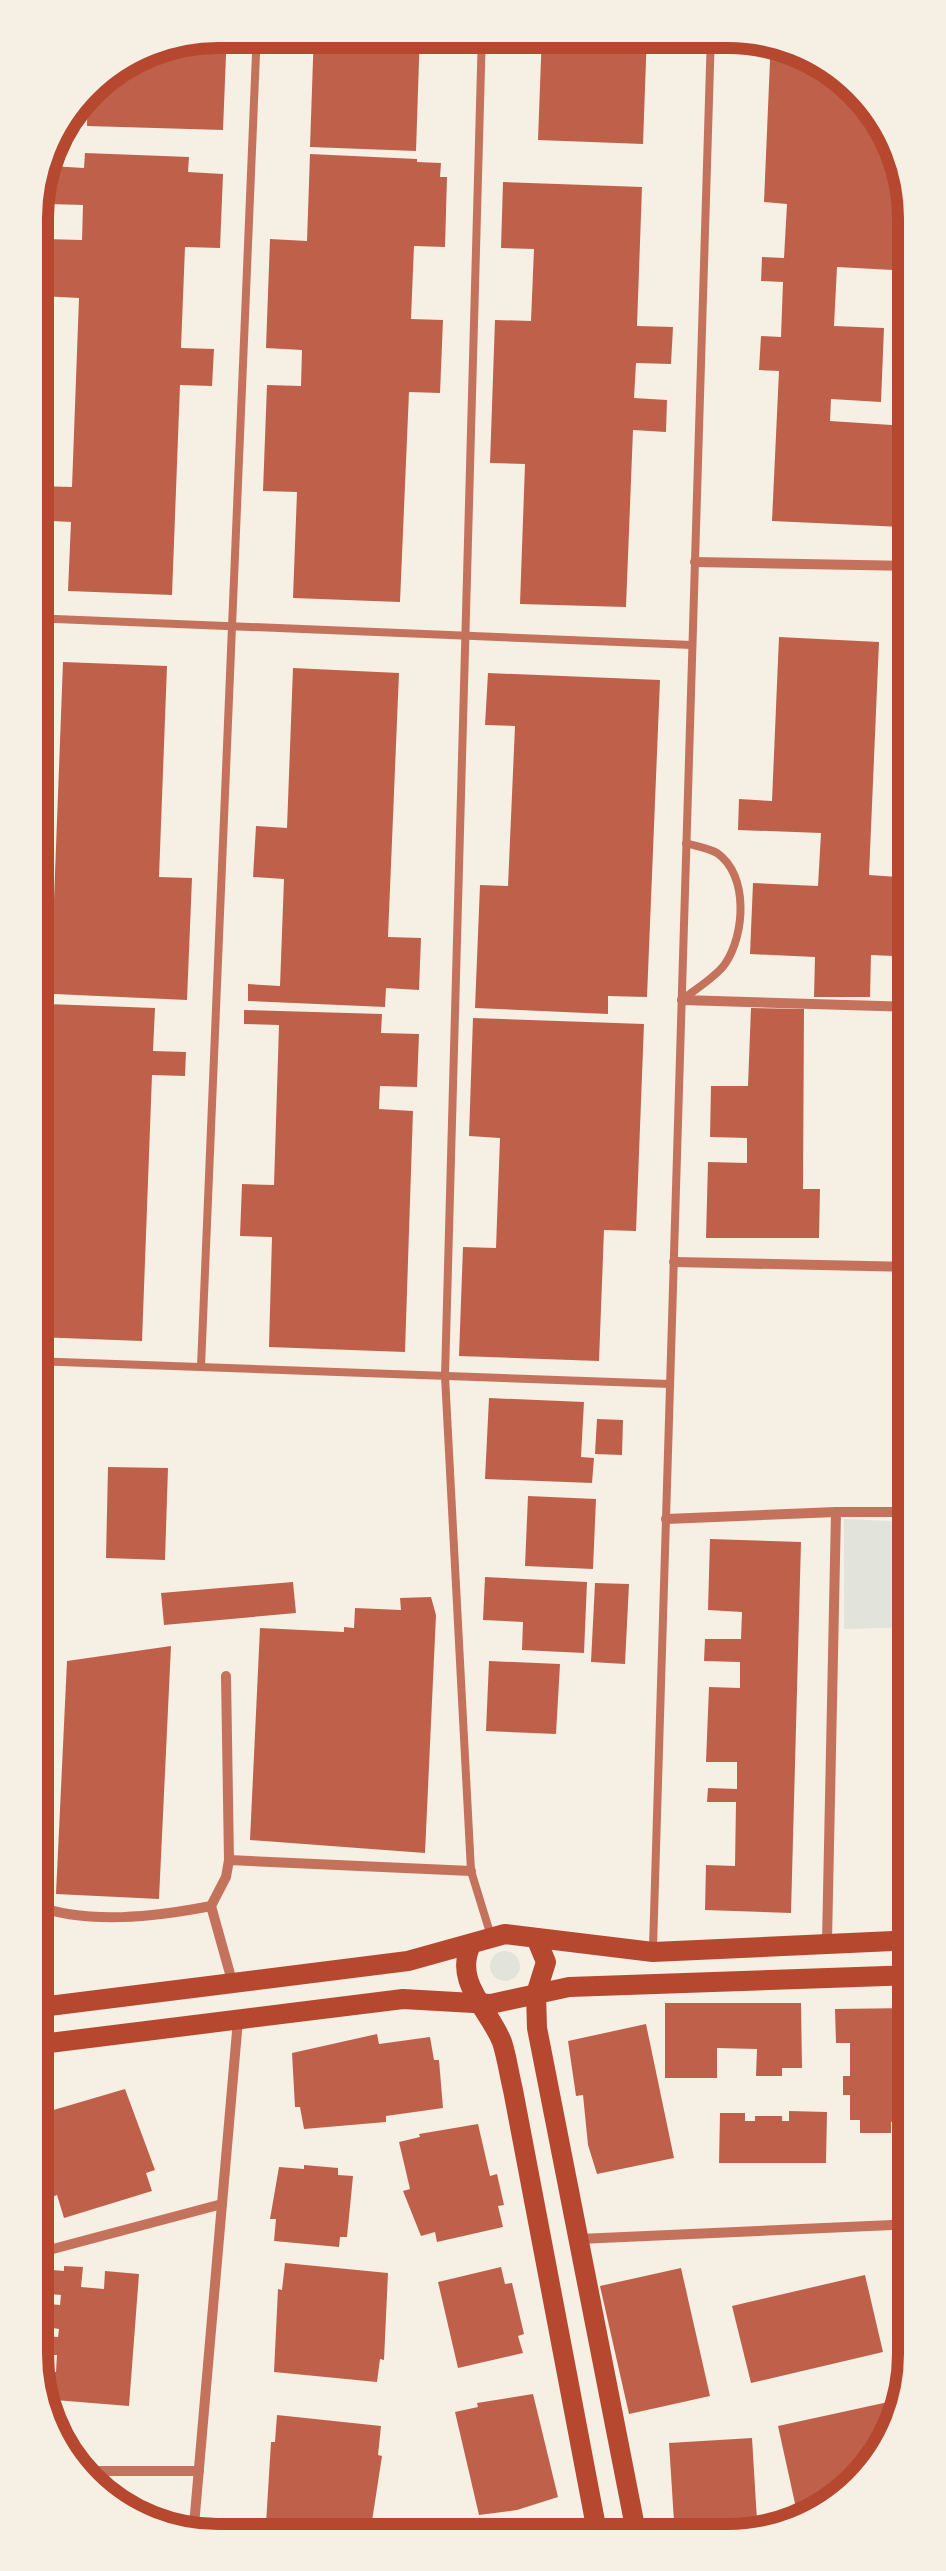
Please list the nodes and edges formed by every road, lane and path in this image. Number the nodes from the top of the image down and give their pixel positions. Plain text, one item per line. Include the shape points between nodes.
1 (255, 48) edge
2 (482, 48) edge
3 (712, 48) edge
4 (695, 562) junction
5 (898, 566) edge
6 (48, 619) edge
7 (232, 625) junction
8 (465, 632) junction
9 (692, 645) junction
10 (686, 844) junction
11 (682, 1000) junction
12 (898, 1007) edge
13 (674, 1262) junction
14 (898, 1267) edge
15 (48, 1362) edge
16 (201, 1367) junction
17 (444, 1376) junction
18 (670, 1384) junction
19 (836, 1512) junction
20 (898, 1512) edge
21 (666, 1519) junction
22 (226, 1676) dead end
23 (229, 1860) junction
24 (471, 1872) junction
25 (211, 1906) junction
26 (48, 1911) edge
27 (536, 1938) junction
28 (898, 1940) edge
29 (481, 1941) junction
30 (826, 1941) junction
31 (652, 1952) junction
32 (898, 1975) edge
33 (232, 1982) junction
34 (536, 1994) junction
35 (478, 2000) junction
36 (48, 2006) edge
37 (238, 2019) junction
38 (48, 2043) edge
39 (222, 2204) junction
40 (898, 2225) edge
41 (579, 2239) junction
42 (48, 2250) edge
43 (94, 2470) edge
44 (200, 2471) junction
45 (195, 2521) edge
46 (596, 2524) edge
47 (634, 2524) edge

1 - 7 lane
2 - 8 lane
3 - 4 lane
4 - 5 street
4 - 9 lane
6 - 7 lane
7 - 8 lane
7 - 16 lane
8 - 9 lane
8 - 17 lane
9 - 10 lane
10 - 11 lane
10 - 11 lane via 717,852 737,877 740,912 724,966
11 - 12 street
11 - 13 lane
13 - 14 street
13 - 18 lane
15 - 16 lane
16 - 17 lane
17 - 18 lane
17 - 24 lane
18 - 21 lane
19 - 20 street
19 - 21 street
19 - 30 street
21 - 31 lane
22 - 23 street
23 - 24 street
23 - 25 street
24 - 29 lane
25 - 26 street via 160,1916
25 - 33 street
27 - 29 main road
27 - 31 main road
27 - 34 main road via 546,1962
28 - 30 main road
29 - 33 main road via 408,1961
29 - 35 main road via 465,1958
30 - 31 main road
32 - 34 main road via 569,1987
33 - 36 main road
34 - 35 main road via 512,2002
34 - 41 main road
35 - 37 main road via 403,1999
35 - 46 main road via 502,2041 513,2090
37 - 38 main road
37 - 39 street
39 - 42 street
39 - 44 street
40 - 41 street
41 - 47 main road
43 - 44 street
44 - 45 street

